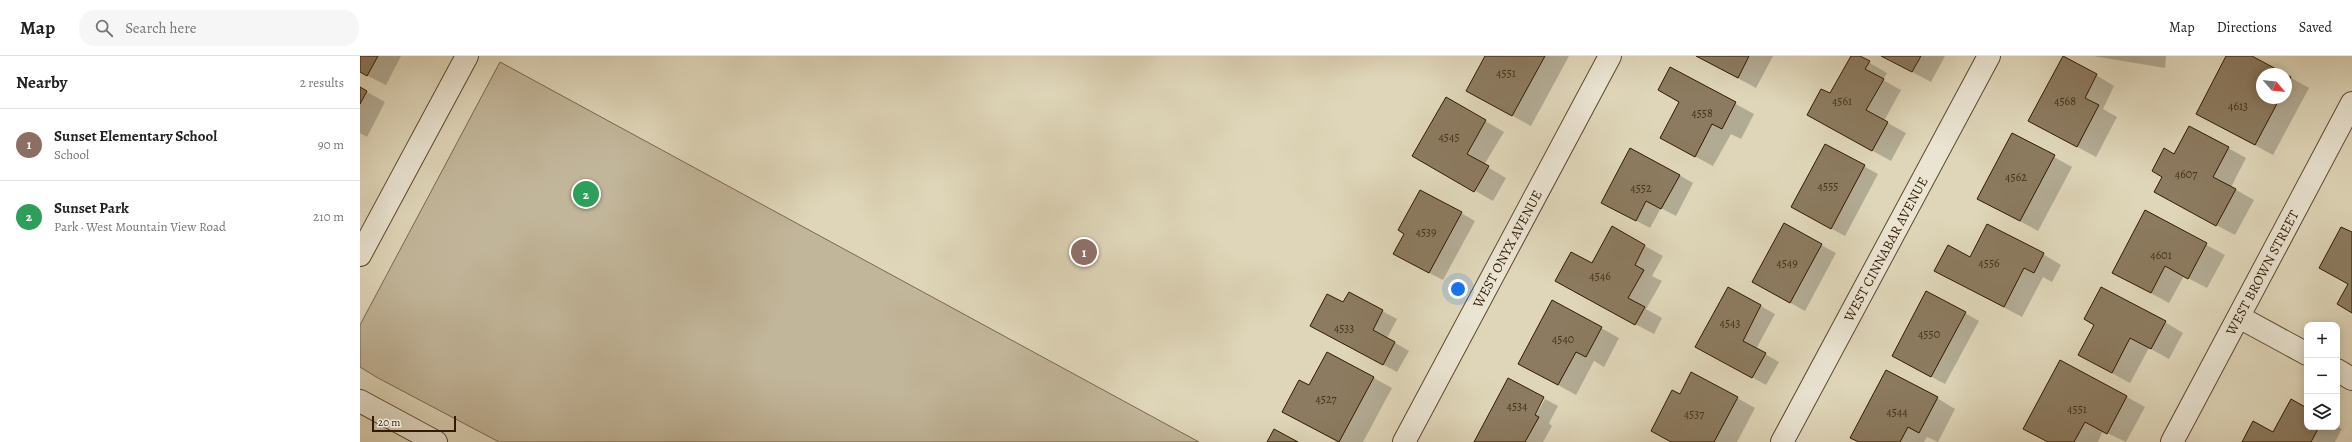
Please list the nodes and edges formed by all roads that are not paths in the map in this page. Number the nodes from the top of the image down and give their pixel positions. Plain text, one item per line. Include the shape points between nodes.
1 (467, 56) edge
2 (1610, 56) edge
3 (1989, 56) edge
4 (2352, 103) edge
5 (360, 255) edge
6 (2239, 317) junction
7 (2304, 352) edge
8 (2340, 372) edge
9 (2352, 379) edge
10 (360, 401) edge
11 (436, 442) edge
12 (1404, 442) edge
13 (1782, 442) edge
14 (2172, 442) edge

1 - 5 street
2 - 12 street, WEST ONYX AVENUE
3 - 13 street, WEST CINNABAR AVENUE
4 - 6 street, WEST BROWN STREET
6 - 7 street
6 - 14 street, WEST BROWN STREET
8 - 9 street
10 - 11 street

